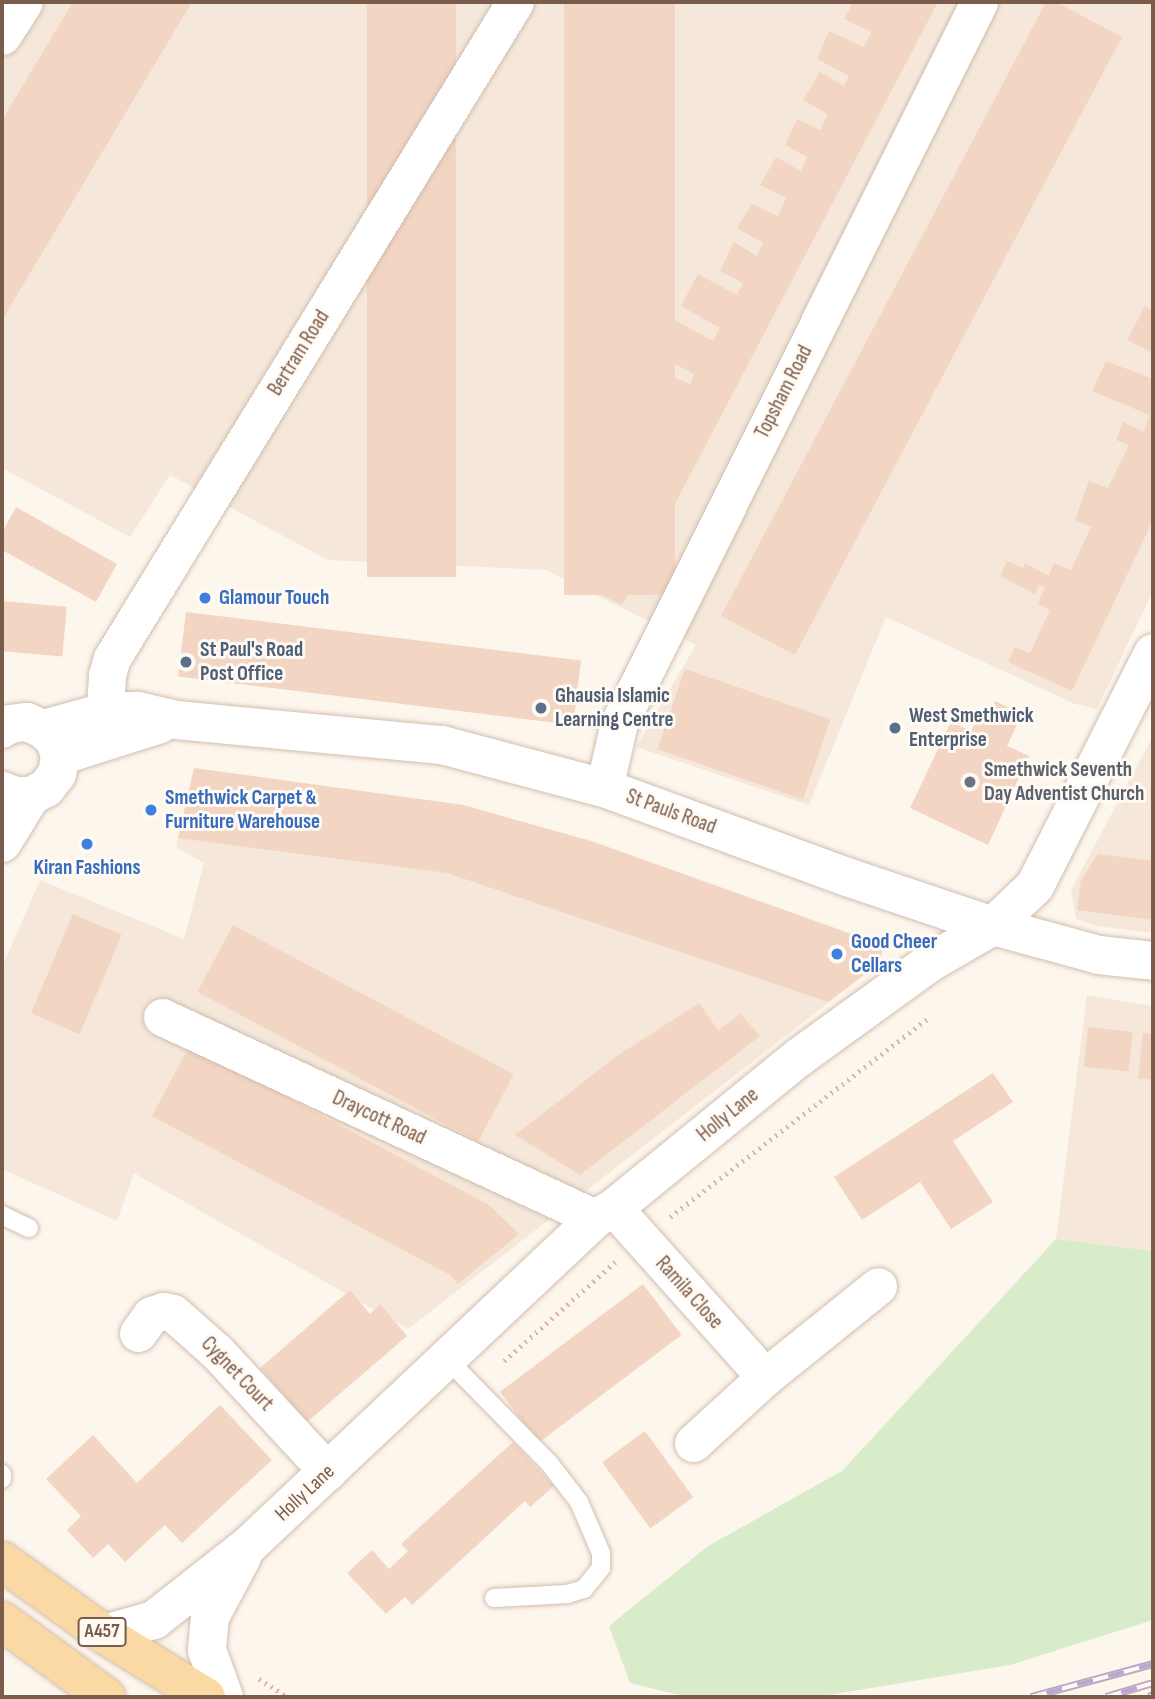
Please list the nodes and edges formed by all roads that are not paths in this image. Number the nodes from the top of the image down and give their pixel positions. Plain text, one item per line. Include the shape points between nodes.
1 (24, 2) edge
2 (515, 2) edge
3 (979, 2) edge
4 (2, 36) edge
5 (1153, 653) edge
6 (105, 712) junction
7 (176, 720) junction
8 (23, 731) edge
9 (604, 788) junction
10 (16, 793) edge
11 (2, 844) edge
12 (993, 926) junction
13 (1153, 961) edge
14 (162, 1018) dead end
15 (605, 1213) junction
16 (2, 1215) edge
17 (29, 1228) dead end
18 (878, 1286) dead end
19 (138, 1332) dead end
20 (447, 1359) junction
21 (765, 1377) junction
22 (693, 1443) dead end
23 (328, 1472) junction
24 (247, 1546) junction
25 (2, 1561) edge
26 (494, 1598) dead end
27 (2, 1621) edge
28 (104, 1634) junction
29 (236, 1685) edge
30 (106, 1697) edge
31 (206, 1697) edge

1 - 4 street
2 - 6 street, Bertram Road via 112,657
3 - 9 street, Topsham Road via 619,723
5 - 12 street, Holly Lane via 1035,886
6 - 7 street, St Pauls Road via 138,711
6 - 8 street, St Pauls Road
7 - 8 street, St Pauls Road via 113,737
7 - 9 street, St Pauls Road via 442,745
8 - 10 street via 57,774 47,788
9 - 12 street, St Pauls Road
10 - 11 street
12 - 13 street, St Pauls Road via 1099,955
12 - 15 street, Holly Lane via 929,963 809,1050
14 - 15 street, Draycott Road
15 - 20 street, Holly Lane
15 - 21 street, Ramila Close via 641,1240
16 - 17 lane
18 - 21 street
19 - 23 street, Cygnet Court via 152,1315 173,1313 217,1352
20 - 23 street, Holly Lane
20 - 26 lane via 549,1463 579,1502 601,1553 601,1568 584,1589
21 - 22 street
23 - 24 street, Holly Lane
24 - 28 street, Holly Lane via 154,1620
24 - 29 street, Holly Lane via 210,1617 207,1650
25 - 28 main road, A457
27 - 30 main road, A457
28 - 31 main road, A457

